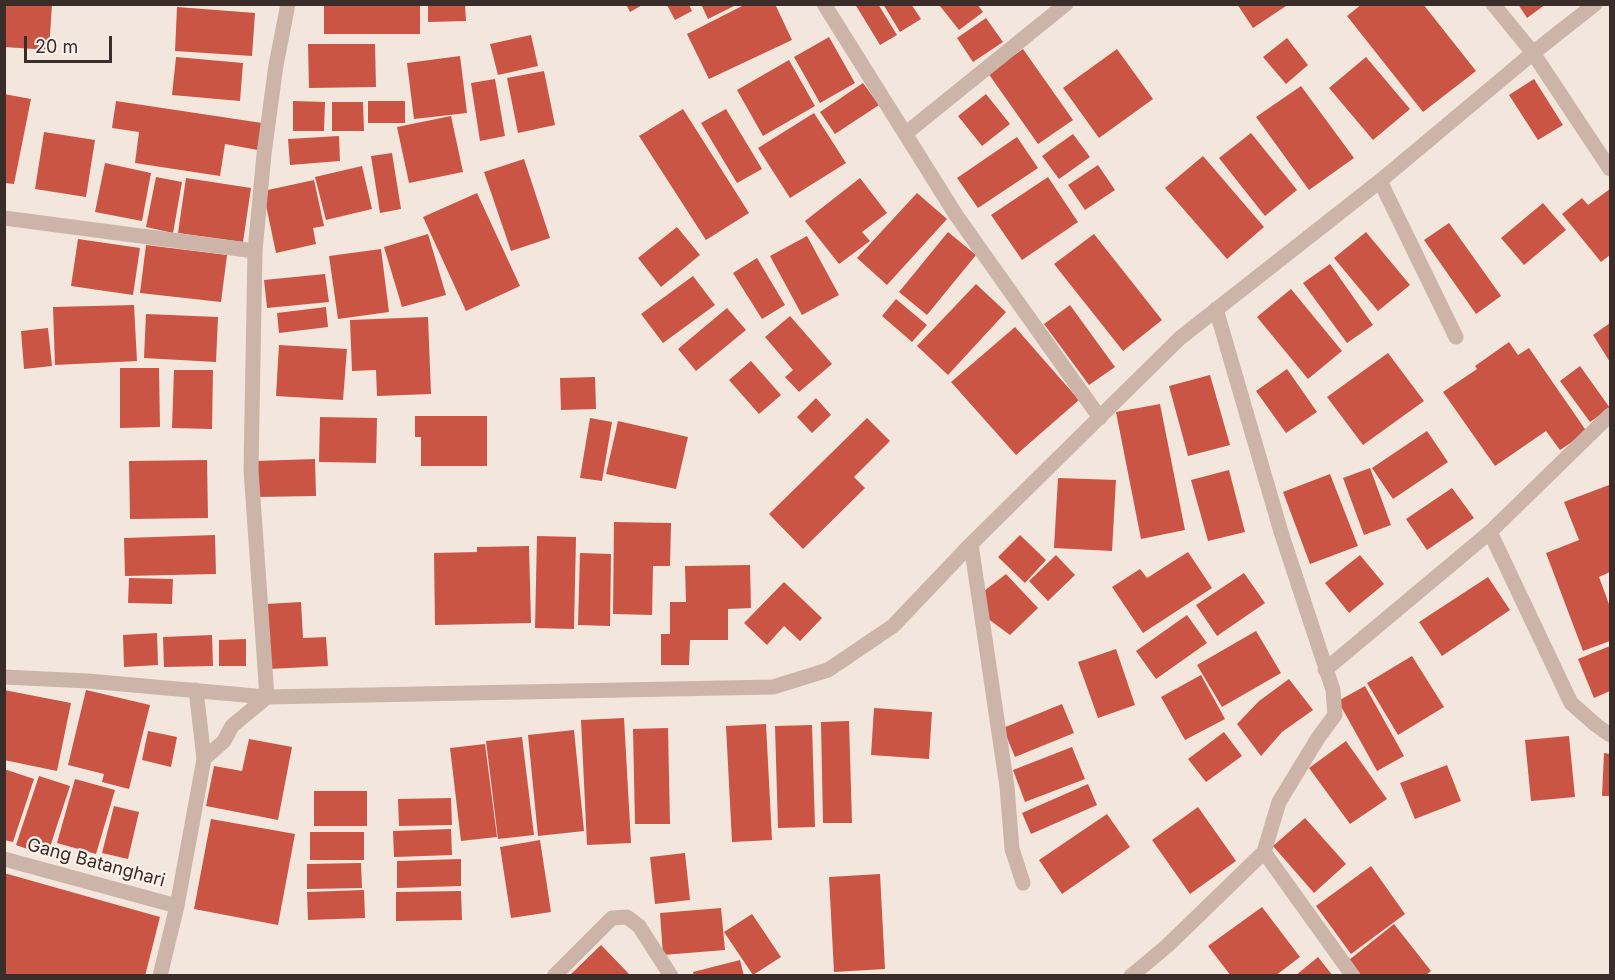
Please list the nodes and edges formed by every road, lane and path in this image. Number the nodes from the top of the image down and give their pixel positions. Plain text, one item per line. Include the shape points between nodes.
1 (288, 4) edge
2 (824, 4) edge
3 (1066, 4) edge
4 (1493, 4) edge
5 (1595, 4) edge
6 (1533, 52) junction
7 (905, 134) junction
8 (1611, 169) edge
9 (1380, 181) junction
10 (4, 218) edge
11 (255, 251) junction
12 (1216, 309) junction
13 (1456, 337) dead end
14 (1611, 415) edge
15 (1100, 418) junction
16 (1490, 532) junction
17 (971, 544) junction
18 (1325, 670) junction
19 (4, 677) edge
20 (196, 690) junction
21 (267, 697) junction
22 (1611, 735) edge
23 (204, 759) junction
24 (1264, 852) junction
25 (4, 859) edge
26 (1023, 883) dead end
27 (177, 906) junction
28 (160, 975) edge
29 (554, 975) edge
30 (671, 975) edge
31 (1131, 975) edge
32 (1353, 975) edge

1 - 11 street via 264,154
2 - 7 street
3 - 7 street
4 - 6 street
5 - 6 street
6 - 8 street
6 - 9 street
7 - 15 street via 956,215
9 - 12 street
9 - 13 street
10 - 11 street
11 - 21 street via 251,470
12 - 15 street via 1180,338
12 - 18 street
14 - 16 street
15 - 17 street
16 - 18 street
16 - 22 street via 1571,703
17 - 21 street via 893,626 828,670 773,687
17 - 26 street via 1007,787 1012,849
18 - 24 street via 1333,690 1335,715 1279,802
19 - 20 street
20 - 21 street
20 - 23 street
21 - 23 street via 232,726 224,741
23 - 27 street
24 - 31 street via 1167,946
24 - 32 street
25 - 27 street, Gang Batanghari
27 - 28 street
29 - 30 street via 612,918 627,917 639,926

